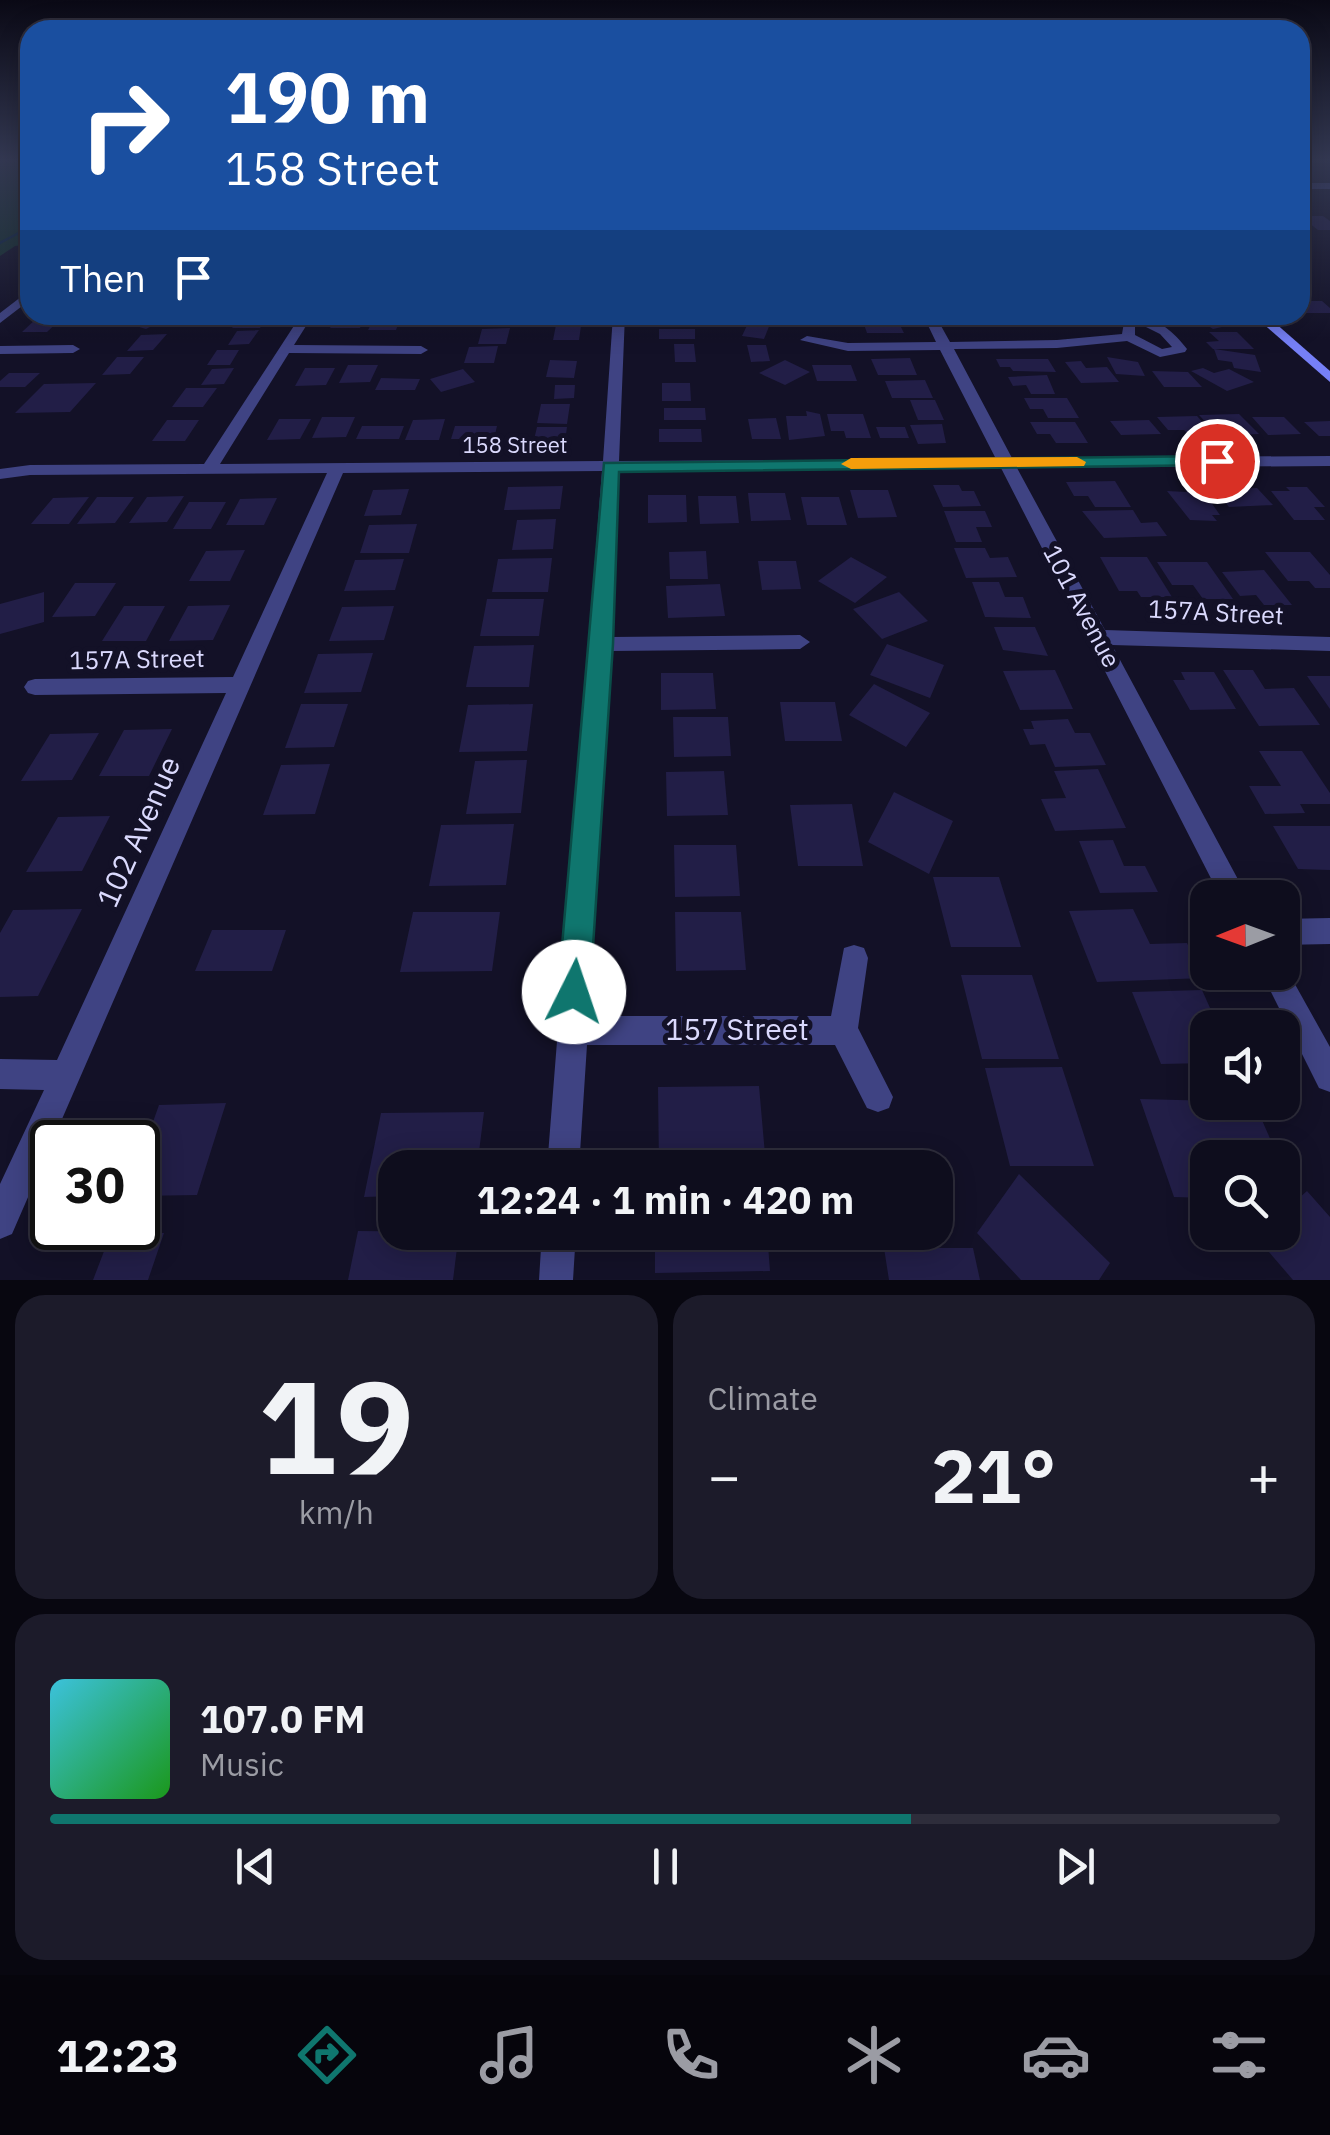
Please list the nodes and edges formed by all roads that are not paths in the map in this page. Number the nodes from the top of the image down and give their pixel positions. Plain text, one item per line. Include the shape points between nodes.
1 (20, 302) edge
2 (0, 319) edge
3 (301, 325) edge
4 (618, 325) edge
5 (934, 325) edge
6 (1269, 325) edge
7 (1129, 338) dead end
8 (806, 340) dead end
9 (945, 346) junction
10 (73, 349) dead end
11 (287, 349) junction
12 (0, 350) edge
13 (421, 350) dead end
14 (1330, 378) edge
15 (1330, 461) edge
16 (1006, 462) junction
17 (610, 467) junction
18 (336, 469) junction
19 (208, 470) junction
20 (0, 474) edge
21 (1100, 637) junction
22 (800, 642) dead end
23 (601, 644) junction
24 (1330, 644) edge
25 (240, 685) junction
26 (35, 688) dead end
27 (1226, 880) edge
28 (1330, 931) edge
29 (1300, 932) edge
30 (854, 958) dead end
31 (1284, 990) edge
32 (843, 1030) junction
33 (571, 1031) junction
34 (0, 1074) edge
35 (64, 1074) junction
36 (1330, 1077) edge
37 (878, 1096) dead end
38 (564, 1150) edge
39 (0, 1222) edge
40 (558, 1250) edge
41 (556, 1280) edge

1 - 2 street
3 - 11 street
4 - 17 street
5 - 9 street, 101 Avenue
6 - 14 main road
7 - 9 street
8 - 9 street via 848,347
9 - 16 street, 101 Avenue
10 - 12 street
11 - 13 street
11 - 19 street
15 - 16 street, 158 Street
16 - 17 street, 158 Street
16 - 21 street, 101 Avenue
17 - 18 street, 158 Street
17 - 23 street
18 - 19 street, 158 Street
18 - 25 street, 102 Avenue
19 - 20 street, 158 Street
21 - 24 street, 157A Street
21 - 27 street, 101 Avenue
22 - 23 street
23 - 33 street
25 - 26 street, 157A Street
25 - 35 street, 102 Avenue
28 - 29 street
30 - 32 street, 157 Street
31 - 36 street
32 - 33 street, 157 Street
32 - 37 street, 157 Street
33 - 38 street
34 - 35 street
35 - 39 street, 102 Avenue
40 - 41 street

